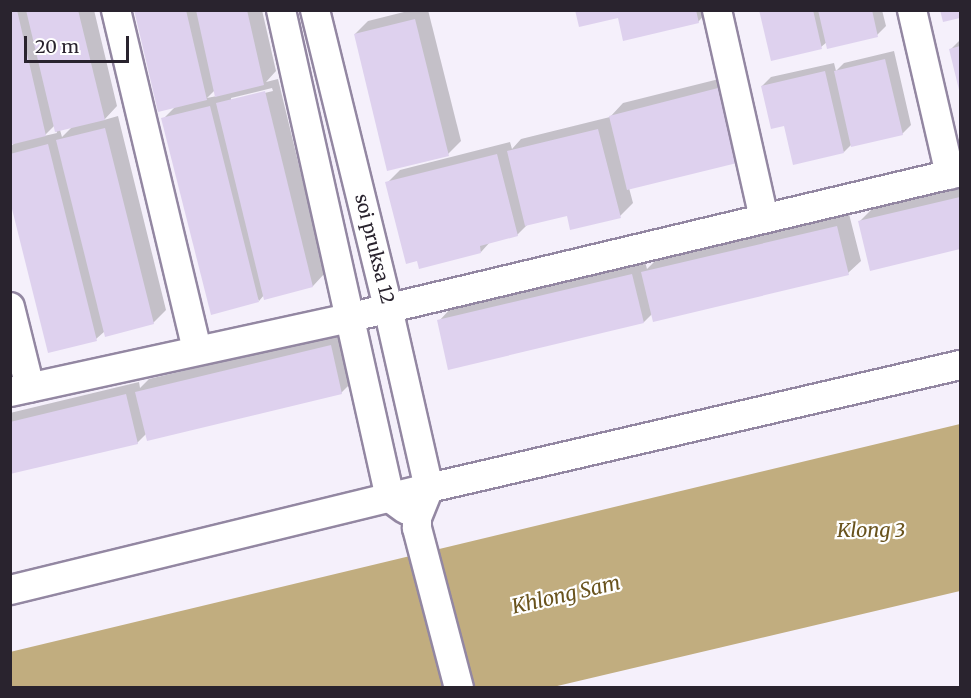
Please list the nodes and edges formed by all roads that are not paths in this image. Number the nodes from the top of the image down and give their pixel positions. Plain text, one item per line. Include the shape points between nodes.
1 (116, 10) edge
2 (281, 10) edge
3 (315, 10) edge
4 (717, 10) edge
5 (912, 10) edge
6 (955, 173) edge
7 (764, 218) junction
8 (10, 307) edge
9 (388, 308) junction
10 (348, 318) junction
11 (197, 350) junction
12 (960, 365) edge
13 (20, 390) edge
14 (429, 488) junction
15 (390, 498) junction
16 (417, 522) junction
17 (10, 590) edge
18 (459, 687) edge

1 - 11 street
2 - 10 street
3 - 9 street, soi pruksa 12
4 - 7 street
5 - 6 street
6 - 7 street
7 - 9 street
8 - 13 street
9 - 10 street
9 - 14 street, soi pruksa 12
10 - 11 street
10 - 15 street
11 - 13 street
12 - 14 street
14 - 15 street
14 - 16 street
15 - 16 street
15 - 17 street
16 - 18 street

